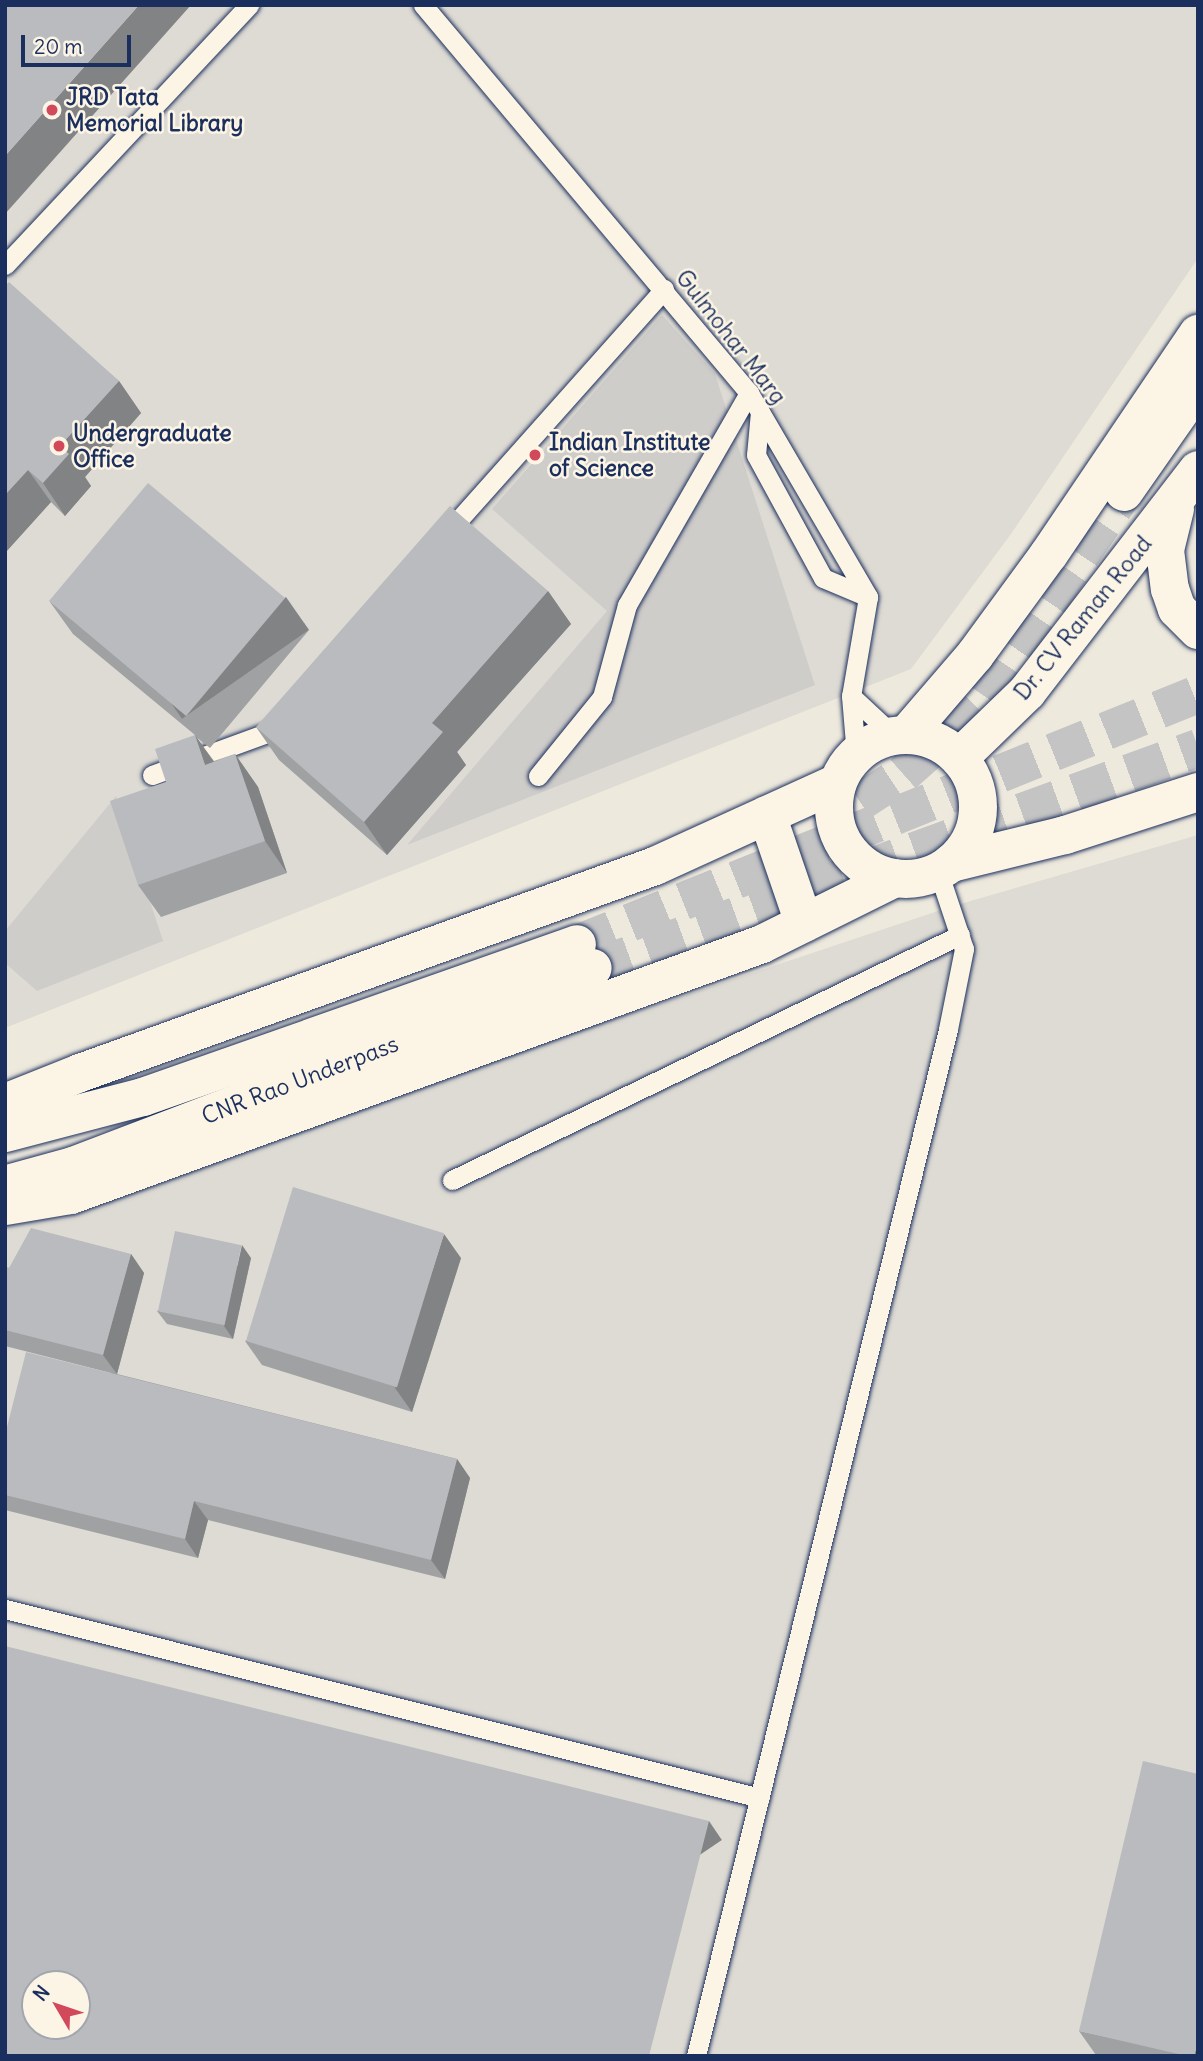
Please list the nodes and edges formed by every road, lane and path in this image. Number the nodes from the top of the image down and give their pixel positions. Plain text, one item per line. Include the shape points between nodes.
1 (249, 5) edge
2 (423, 5) edge
3 (5, 265) edge
4 (664, 289) junction
5 (1198, 334) edge
6 (1198, 386) edge
7 (749, 393) junction
8 (760, 412) junction
9 (1188, 485) edge
10 (1124, 492) tunnel mouth
11 (436, 546) edge
12 (869, 597) junction
13 (1198, 630) edge
14 (851, 696) junction
15 (300, 700) edge
16 (901, 735) junction
17 (959, 758) junction
18 (846, 769) junction
19 (152, 775) dead end
20 (538, 776) dead end
21 (1198, 792) edge
22 (767, 815) junction
23 (944, 867) junction
24 (895, 878) junction
25 (804, 923) junction
26 (960, 935) junction
27 (5, 1103) edge
28 (5, 1133) edge
29 (452, 1180) dead end
30 (5, 1185) edge
31 (5, 1206) edge
32 (5, 1609) edge
33 (760, 1798) junction
34 (696, 2056) edge

1 - 3 lane
2 - 4 lane, Gulmohar Marg
4 - 7 lane, Gulmohar Marg
4 - 11 lane
5 - 16 highway via 975,655
6 - 10 highway
7 - 8 lane, Gulmohar Marg
7 - 20 lane via 627,605 602,696
8 - 12 lane, Gulmohar Marg
8 - 12 lane via 756,455 823,578
9 - 13 highway via 1165,550 1177,609
9 - 17 highway, Dr. CV Raman Road via 1027,692
12 - 14 lane
14 - 16 lane
14 - 18 lane
15 - 19 lane via 272,731
16 - 17 highway via 930,738
16 - 18 highway via 864,746
17 - 23 highway via 976,785 979,808 964,851
18 - 22 highway
18 - 24 highway via 833,806 836,828 846,849 862,865
21 - 23 highway via 1065,835
22 - 25 highway
22 - 27 highway via 655,866
23 - 24 highway via 927,877
23 - 26 lane
24 - 25 highway
25 - 31 highway via 762,944 71,1195
26 - 29 lane
26 - 33 lane via 964,948 948,1030
28 - 30 highway, CNR Rao Underpass via 143,1097 585,956 73,1166
32 - 33 lane
33 - 34 lane

